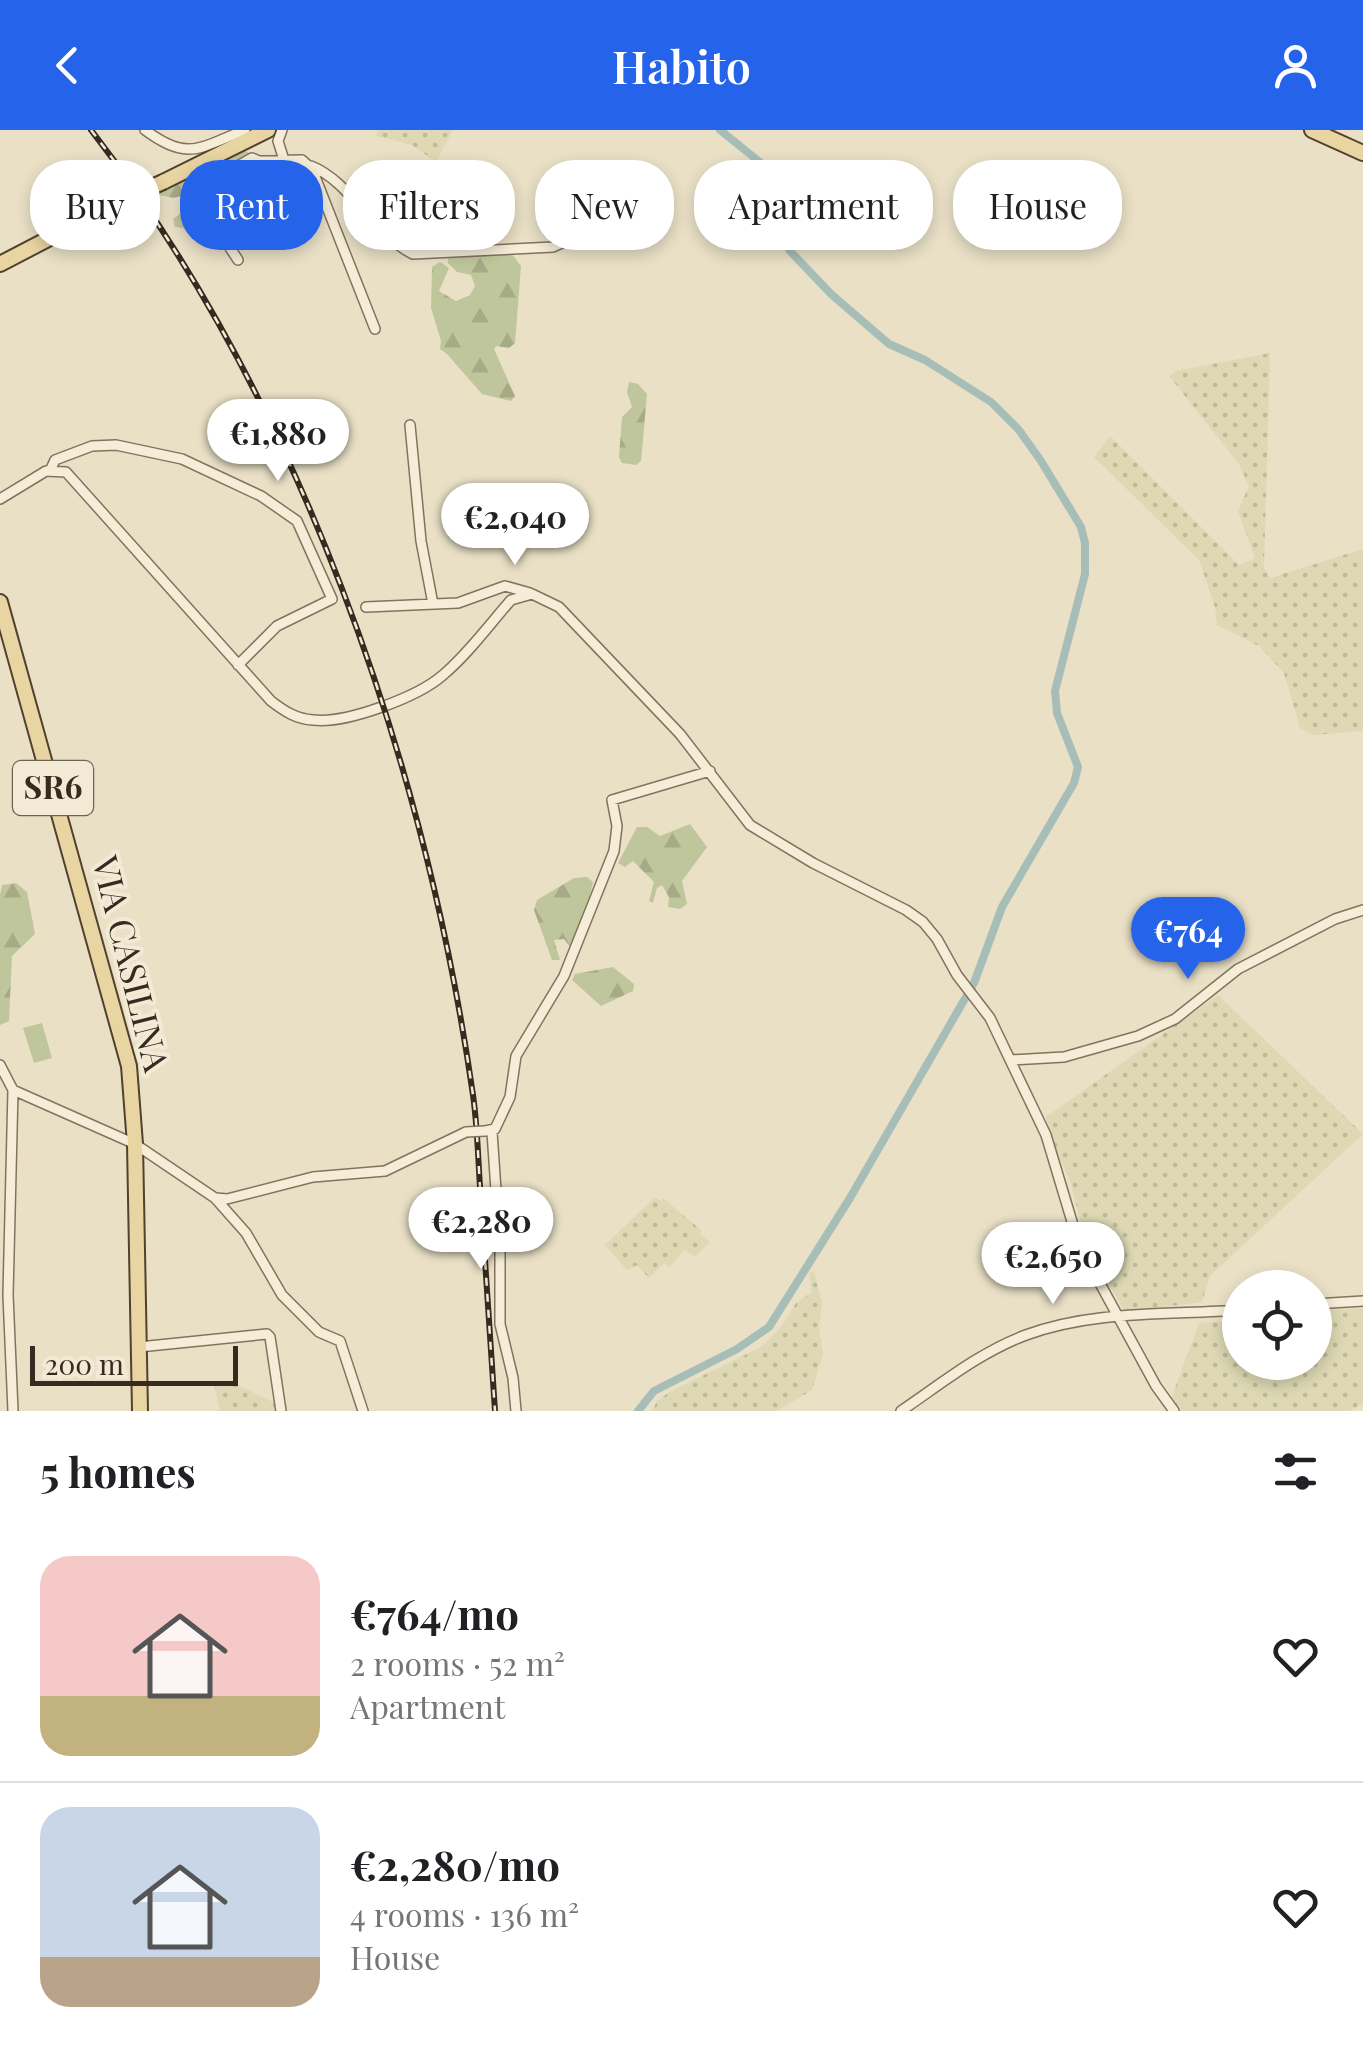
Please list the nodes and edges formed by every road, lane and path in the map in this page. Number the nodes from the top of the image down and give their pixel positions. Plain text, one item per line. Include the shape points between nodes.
1 (145, 130) edge
2 (245, 130) edge
3 (1312, 130) edge
4 (272, 133) edge
5 (1363, 152) edge
6 (244, 160) edge
7 (284, 160) joint
8 (323, 174) edge
9 (323, 202) edge
10 (535, 249) edge
11 (231, 250) edge
12 (238, 260) dead end
13 (0, 264) edge
14 (374, 328) dead end
15 (410, 424) dead end
16 (50, 471) junction
17 (0, 499) edge
18 (496, 589) junction
19 (532, 594) junction
20 (0, 602) edge
21 (433, 604) junction
22 (507, 604) junction
23 (366, 607) dead end
24 (238, 665) junction
25 (710, 772) junction
26 (1363, 910) edge
27 (1011, 1060) junction
28 (0, 1065) edge
29 (14, 1090) junction
30 (489, 1131) junction
31 (135, 1144) junction
32 (215, 1198) junction
33 (1363, 1301) edge
34 (1332, 1303) edge
35 (1222, 1311) edge
36 (1118, 1317) junction
37 (139, 1347) junction
38 (13, 1411) edge
39 (140, 1411) edge
40 (281, 1411) edge
41 (363, 1411) edge
42 (516, 1411) edge
43 (901, 1411) edge
44 (1174, 1411) edge

1 - 2 street via 168,147 188,150
3 - 5 main road
4 - 7 street
4 - 13 main road, bridge
6 - 7 street
8 - 10 street via 413,254
9 - 14 street
11 - 12 street
15 - 21 street
16 - 17 street
16 - 24 street via 77,481
16 - 24 street via 55,460 92,446 152,451 261,496 297,521 332,599 277,626
18 - 19 street
18 - 21 street
18 - 22 street
19 - 22 street
19 - 25 street via 559,607
20 - 31 main road, VIA CASILINA / SR6 via 120,1030
21 - 23 street
22 - 24 street via 444,675 421,691 333,720 286,713
25 - 27 street via 750,825 923,922
25 - 30 street via 612,800 614,851 564,976 516,1056 510,1097
26 - 27 street via 1238,970 1175,1020 1138,1036 1064,1057
27 - 36 street via 1046,1135 1079,1245
28 - 29 street
29 - 31 street
29 - 38 street via 8,1295
30 - 32 street, bridge via 466,1132 384,1172 313,1177
30 - 42 street via 500,1324
31 - 32 street
31 - 37 main road, VIA CASILINA / SR6
32 - 41 street via 246,1233 282,1296 319,1332 340,1340
33 - 34 street
35 - 36 street
36 - 43 street via 1024,1336 965,1366
36 - 44 street
37 - 39 main road, VIA CASILINA / SR6
37 - 40 street via 266,1334

